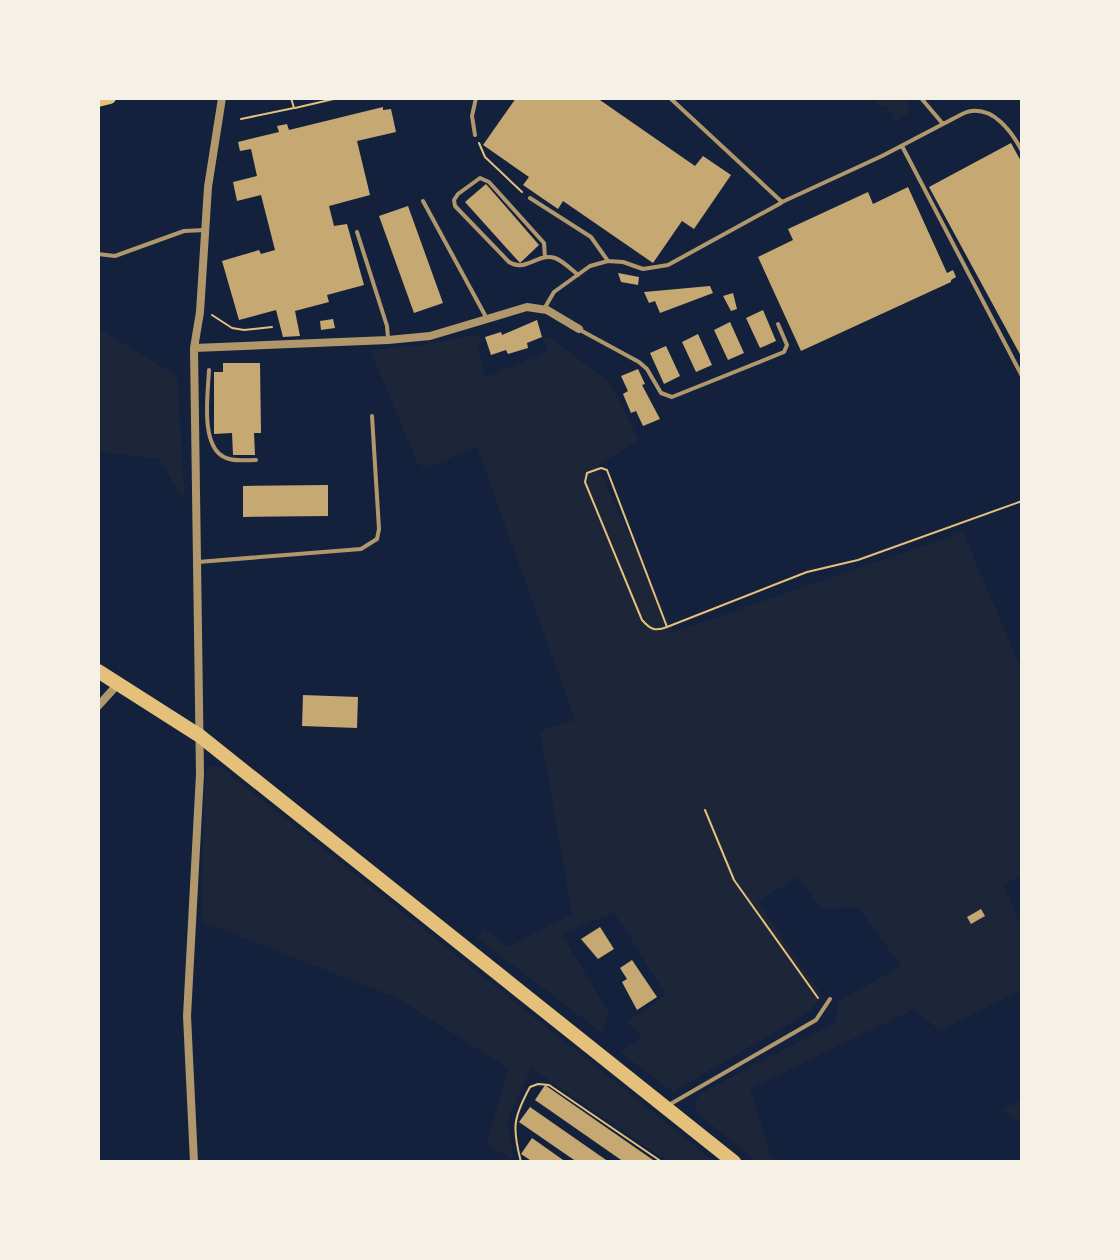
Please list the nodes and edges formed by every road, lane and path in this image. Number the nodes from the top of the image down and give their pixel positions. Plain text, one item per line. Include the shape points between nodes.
1 (110, 98) edge
2 (222, 98) edge
3 (291, 98) edge
4 (338, 98) edge
5 (476, 98) edge
6 (670, 98) edge
7 (921, 98) edge
8 (98, 101) edge
9 (294, 108) junction
10 (241, 119) dead end
11 (943, 124) junction
12 (475, 135) joint
13 (902, 146) junction
14 (1022, 151) edge
15 (530, 198) joint
16 (423, 201) dead end
17 (782, 202) junction
18 (205, 230) junction
19 (357, 232) dead end
20 (98, 254) edge
21 (545, 257) junction
22 (608, 261) junction
23 (578, 275) junction
24 (544, 309) junction
25 (200, 312) junction
26 (487, 319) junction
27 (778, 324) dead end
28 (272, 327) dead end
29 (579, 329) joint
30 (388, 340) junction
31 (194, 348) junction
32 (209, 370) dead end
33 (1022, 376) edge
34 (195, 406) junction
35 (208, 406) junction
36 (372, 416) dead end
37 (256, 460) dead end
38 (1022, 501) edge
39 (196, 562) junction
40 (667, 627) junction
41 (98, 671) edge
42 (118, 684) junction
43 (98, 706) edge
44 (200, 736) junction
45 (705, 810) dead end
46 (830, 999) dead end
47 (823, 1010) junction
48 (665, 1107) junction
49 (194, 1162) edge
50 (521, 1162) edge
51 (662, 1162) edge
52 (734, 1162) edge

1 - 8 main road
2 - 18 street
3 - 9 path
4 - 9 path
5 - 12 lane
6 - 17 lane
7 - 11 lane
9 - 10 path
11 - 13 lane
11 - 14 lane via 969,111 981,112 1004,124
12 - 15 path via 485,157
13 - 17 lane
13 - 33 lane
15 - 22 lane via 591,237
16 - 26 lane
17 - 22 lane via 668,265 643,269
18 - 20 lane via 184,231 115,256
18 - 25 street
19 - 30 lane
21 - 21 lane via 523,266 509,262 455,206 458,194 480,178 489,182 544,243
21 - 23 lane via 559,260
22 - 23 lane
23 - 24 lane via 554,292
24 - 26 street via 527,307
24 - 29 street
25 - 28 path via 232,328
25 - 31 street
26 - 30 street via 430,336
27 - 29 lane via 787,345 784,352 672,397 661,393 639,362
30 - 31 street
31 - 34 street
32 - 35 lane
34 - 35 lane
34 - 39 street
35 - 37 lane via 208,434 216,451 233,460
36 - 39 lane via 379,529 370,545
38 - 40 path via 858,560 807,572
39 - 44 street
40 - 40 path via 659,631 642,620 585,482 587,473 607,470
41 - 42 main road
42 - 43 street
42 - 44 main road
44 - 48 main road
44 - 49 street via 187,1016
45 - 47 path via 734,880 815,991
46 - 47 lane
47 - 48 lane via 816,1020
48 - 52 main road
50 - 51 path via 516,1113 530,1087 538,1084 549,1085

